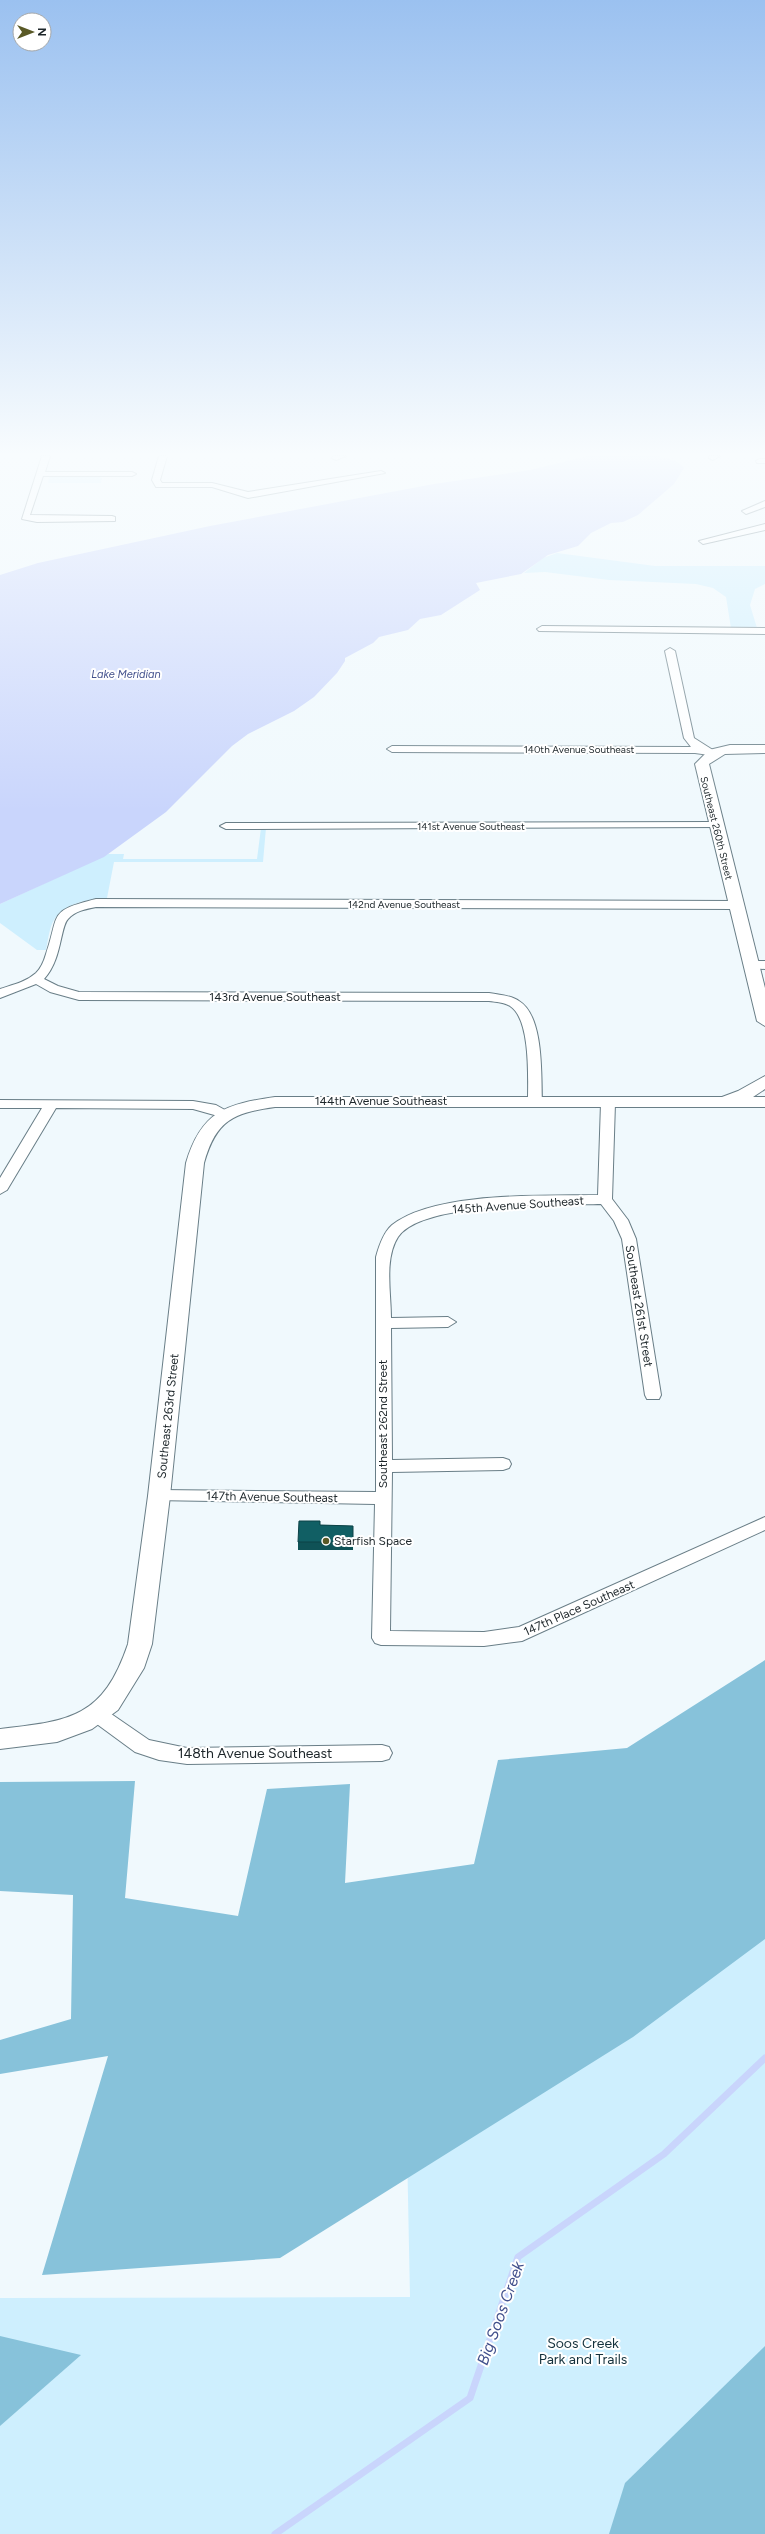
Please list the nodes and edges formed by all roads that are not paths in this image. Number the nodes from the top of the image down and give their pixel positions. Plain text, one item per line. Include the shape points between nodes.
1 (542, 629) dead end
2 (765, 631) edge
3 (670, 651) dead end
4 (392, 749) dead end
5 (765, 749) edge
6 (712, 754) junction
7 (716, 825) junction
8 (226, 826) dead end
9 (736, 905) junction
10 (758, 965) edge
11 (36, 979) junction
12 (0, 994) edge
13 (765, 1021) edge
14 (765, 1081) edge
15 (535, 1101) junction
16 (765, 1102) edge
17 (608, 1103) junction
18 (707, 1103) junction
19 (0, 1104) edge
20 (51, 1105) junction
21 (225, 1114) junction
22 (0, 1190) edge
23 (605, 1199) junction
24 (410, 1220) joint
25 (448, 1322) dead end
26 (383, 1323) junction
27 (653, 1395) dead end
28 (503, 1464) dead end
29 (383, 1466) junction
30 (159, 1496) junction
31 (384, 1498) junction
32 (765, 1523) edge
33 (381, 1638) joint
34 (97, 1714) junction
35 (0, 1739) edge
36 (382, 1753) dead end

1 - 2 street
3 - 6 street via 689,738 692,743
4 - 6 street, 140th Avenue Southeast via 694,750
5 - 6 street, 140th Avenue Southeast via 738,749
6 - 7 street, Southeast 260th Street via 702,764
7 - 8 street, 141st Avenue Southeast
7 - 9 street, Southeast 260th Street
9 - 10 street, Southeast 260th Street
9 - 11 street, 142nd Avenue Southeast via 89,905 73,910 60,920 52,955 46,968
10 - 13 street, Southeast 260th Street
11 - 12 street
11 - 15 street, 143rd Avenue Southeast via 66,994 80,996 490,997 517,1004 529,1024
14 - 18 street via 744,1095
15 - 17 street, 144th Avenue Southeast
15 - 21 street, 144th Avenue Southeast via 275,1102 253,1105
16 - 18 street, 144th Avenue Southeast
17 - 18 street, 144th Avenue Southeast
17 - 23 street
19 - 20 street
20 - 21 street via 193,1105
20 - 22 street
21 - 30 street, Southeast 263rd Street via 209,1126 200,1141 195,1163
23 - 24 street, 145th Avenue Southeast via 463,1207
23 - 27 street, Southeast 261st Street via 621,1220 629,1239
24 - 26 street, Southeast 262nd Street via 397,1229 389,1240 383,1257
25 - 26 street
26 - 29 street, Southeast 262nd Street
28 - 29 street
29 - 31 street, Southeast 262nd Street
30 - 31 street, 147th Avenue Southeast
30 - 34 street, Southeast 263rd Street via 140,1644 132,1668 120,1689 110,1703
31 - 33 street, Southeast 262nd Street
32 - 33 street, 147th Place Southeast via 522,1634 484,1639
34 - 35 street via 57,1732
34 - 36 street, 148th Avenue Southeast via 142,1746 159,1752 187,1756

